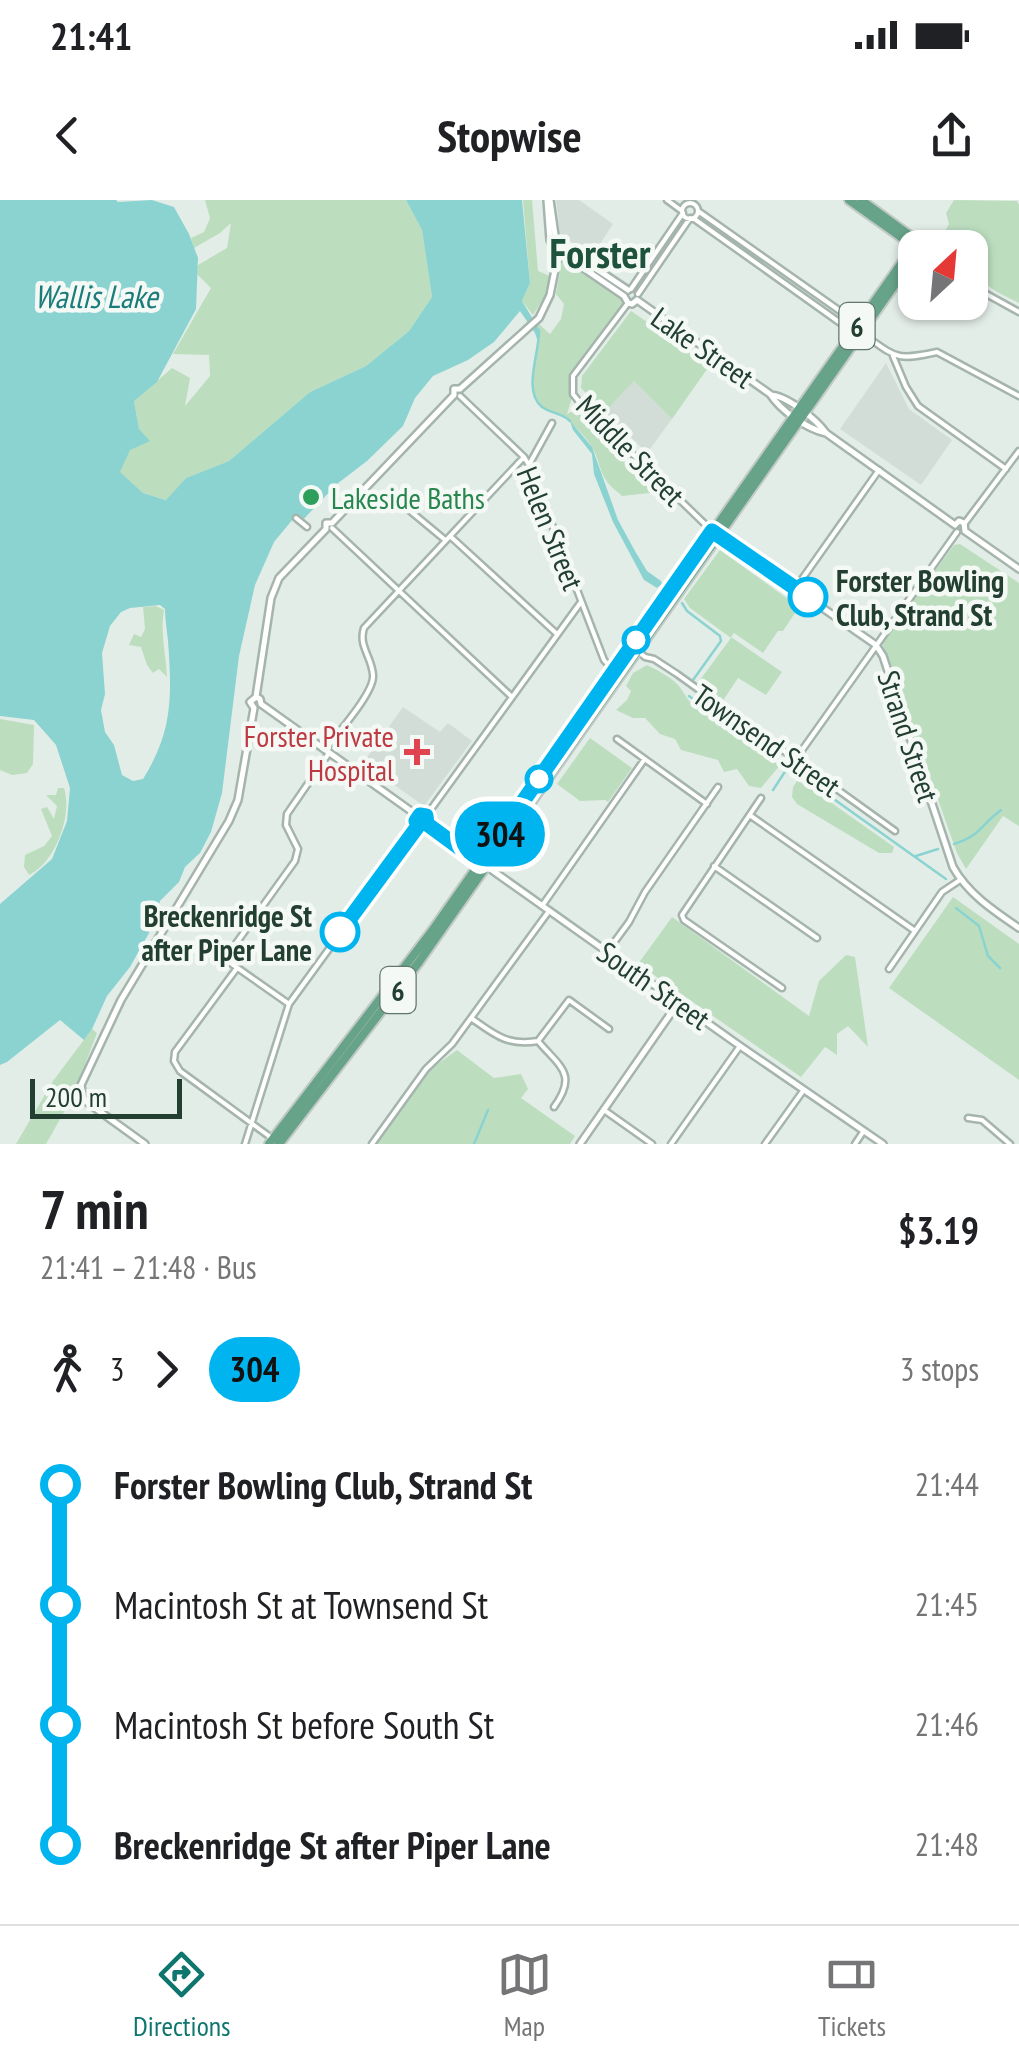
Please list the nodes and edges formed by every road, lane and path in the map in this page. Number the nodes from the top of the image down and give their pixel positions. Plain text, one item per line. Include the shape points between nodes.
1 (549, 200) edge
2 (666, 200) edge
3 (704, 200) edge
4 (849, 200) edge
5 (861, 200) edge
6 (688, 202) edge
7 (698, 210) junction
8 (682, 212) junction
9 (692, 218) junction
10 (898, 230) edge
11 (898, 232) edge
12 (563, 251) junction
13 (898, 268) edge
14 (898, 278) edge
15 (628, 294) junction
16 (988, 295) edge
17 (638, 297) junction
18 (1019, 312) edge
19 (858, 330) junction
20 (893, 356) junction
21 (458, 393) junction
22 (1019, 396) edge
23 (799, 415) junction
24 (552, 423) dead end
25 (1019, 450) edge
26 (524, 456) junction
27 (529, 465) junction
28 (1006, 469) junction
29 (879, 470) junction
30 (409, 510) dead end
31 (296, 518) dead end
32 (964, 523) junction
33 (330, 526) junction
34 (307, 527) dead end
35 (956, 528) junction
36 (716, 531) junction
37 (965, 531) junction
38 (448, 538) junction
39 (712, 546) junction
40 (735, 547) junction
41 (1019, 569) edge
42 (795, 588) junction
43 (400, 592) junction
44 (581, 602) junction
45 (557, 634) junction
46 (876, 645) junction
47 (638, 652) junction
48 (617, 674) junction
49 (512, 697) junction
50 (257, 706) junction
51 (617, 739) dead end
52 (327, 752) junction
53 (644, 760) junction
54 (795, 760) junction
55 (718, 787) dead end
56 (761, 798) dead end
57 (707, 804) junction
58 (751, 816) junction
59 (424, 819) junction
60 (418, 826) joint
61 (895, 831) dead end
62 (483, 865) junction
63 (714, 866) junction
64 (960, 880) junction
65 (542, 906) junction
66 (549, 911) junction
67 (1019, 928) edge
68 (915, 931) junction
69 (818, 938) dead end
70 (607, 952) junction
71 (235, 966) junction
72 (889, 969) dead end
73 (782, 988) dead end
74 (678, 1002) junction
75 (289, 1004) junction
76 (470, 1018) junction
77 (609, 1029) dead end
78 (538, 1040) junction
79 (740, 1046) junction
80 (804, 1088) junction
81 (554, 1107) dead end
82 (604, 1110) junction
83 (968, 1118) dead end
84 (252, 1122) junction
85 (864, 1130) junction
86 (274, 1142) edge
87 (145, 1144) edge
88 (244, 1144) edge
89 (372, 1144) edge
90 (580, 1144) edge
91 (652, 1144) edge
92 (671, 1144) edge
93 (765, 1144) edge
94 (854, 1144) edge
95 (883, 1144) edge
96 (1010, 1144) edge

1 - 12 street via 550,240
2 - 8 street
3 - 7 street
4 - 11 main road
5 - 10 main road
6 - 7 street
6 - 8 street
7 - 9 street
7 - 19 street
8 - 9 street
8 - 15 street
9 - 17 street
9 - 19 street
12 - 15 street, Lake Street
12 - 21 street via 537,320
13 - 19 main road, 6
14 - 19 main road, 6
15 - 17 street, Lake Street
15 - 17 street via 632,304
15 - 36 street, Middle Street via 573,376 574,394
16 - 18 street
17 - 23 street, Lake Street
19 - 20 street
19 - 23 main road, 6
20 - 22 street via 937,352
20 - 28 street via 918,406
21 - 26 street, Helen Street
21 - 33 street
23 - 29 street, Lake Street
23 - 36 main road, 6
24 - 27 street
25 - 28 street
26 - 27 street, Helen Street
26 - 38 street
27 - 44 street, Helen Street
28 - 32 street
29 - 35 street, Lake Street
29 - 42 street
30 - 38 street
31 - 34 street
32 - 35 street
32 - 37 street
33 - 43 street
33 - 50 street via 279,578 250,702
35 - 37 street
35 - 46 street
36 - 39 main road, 6
36 - 40 street, Strand Street
36 - 48 main road, 6
37 - 41 street
38 - 43 street
38 - 45 street
39 - 40 street
39 - 47 main road, 6
40 - 42 street, Strand Street
42 - 46 street, Strand Street
43 - 49 street
43 - 52 street via 364,628 360,638 374,677
44 - 45 street
44 - 48 street, Helen Street via 604,660
45 - 49 street
46 - 54 street
46 - 64 street, Strand Street
47 - 48 main road, 6
47 - 54 street, Townsend Street
48 - 62 main road, 6
49 - 59 street
50 - 52 street, South Street
50 - 87 street via 233,812 121,1000 83,1079 88,1103
51 - 53 street
52 - 59 street, South Street
52 - 71 street via 287,814 295,860 232,949
53 - 57 street
53 - 65 street
54 - 61 street, Townsend Street
55 - 57 street
56 - 58 street
57 - 70 street
58 - 63 street
58 - 68 street
59 - 60 street
59 - 62 street, South Street
60 - 75 street
62 - 65 street, South Street
62 - 86 main road, 6
63 - 69 street
63 - 73 street via 684,920
64 - 67 street, Strand Street
64 - 68 street via 942,892
65 - 66 street, South Street
66 - 70 street, South Street
66 - 76 street
68 - 72 street
70 - 74 street, South Street
71 - 75 street
71 - 84 street via 175,1052 174,1064
74 - 79 street, South Street
74 - 82 street
75 - 84 street
76 - 78 street via 498,1038
76 - 89 street
77 - 78 street via 569,1000
78 - 81 street via 567,1082
79 - 80 street, South Street
79 - 92 street
80 - 85 street, South Street
80 - 93 street
82 - 90 street
82 - 91 street
83 - 96 street via 982,1120
84 - 86 street
84 - 88 street
85 - 94 street
85 - 95 street, South Street

